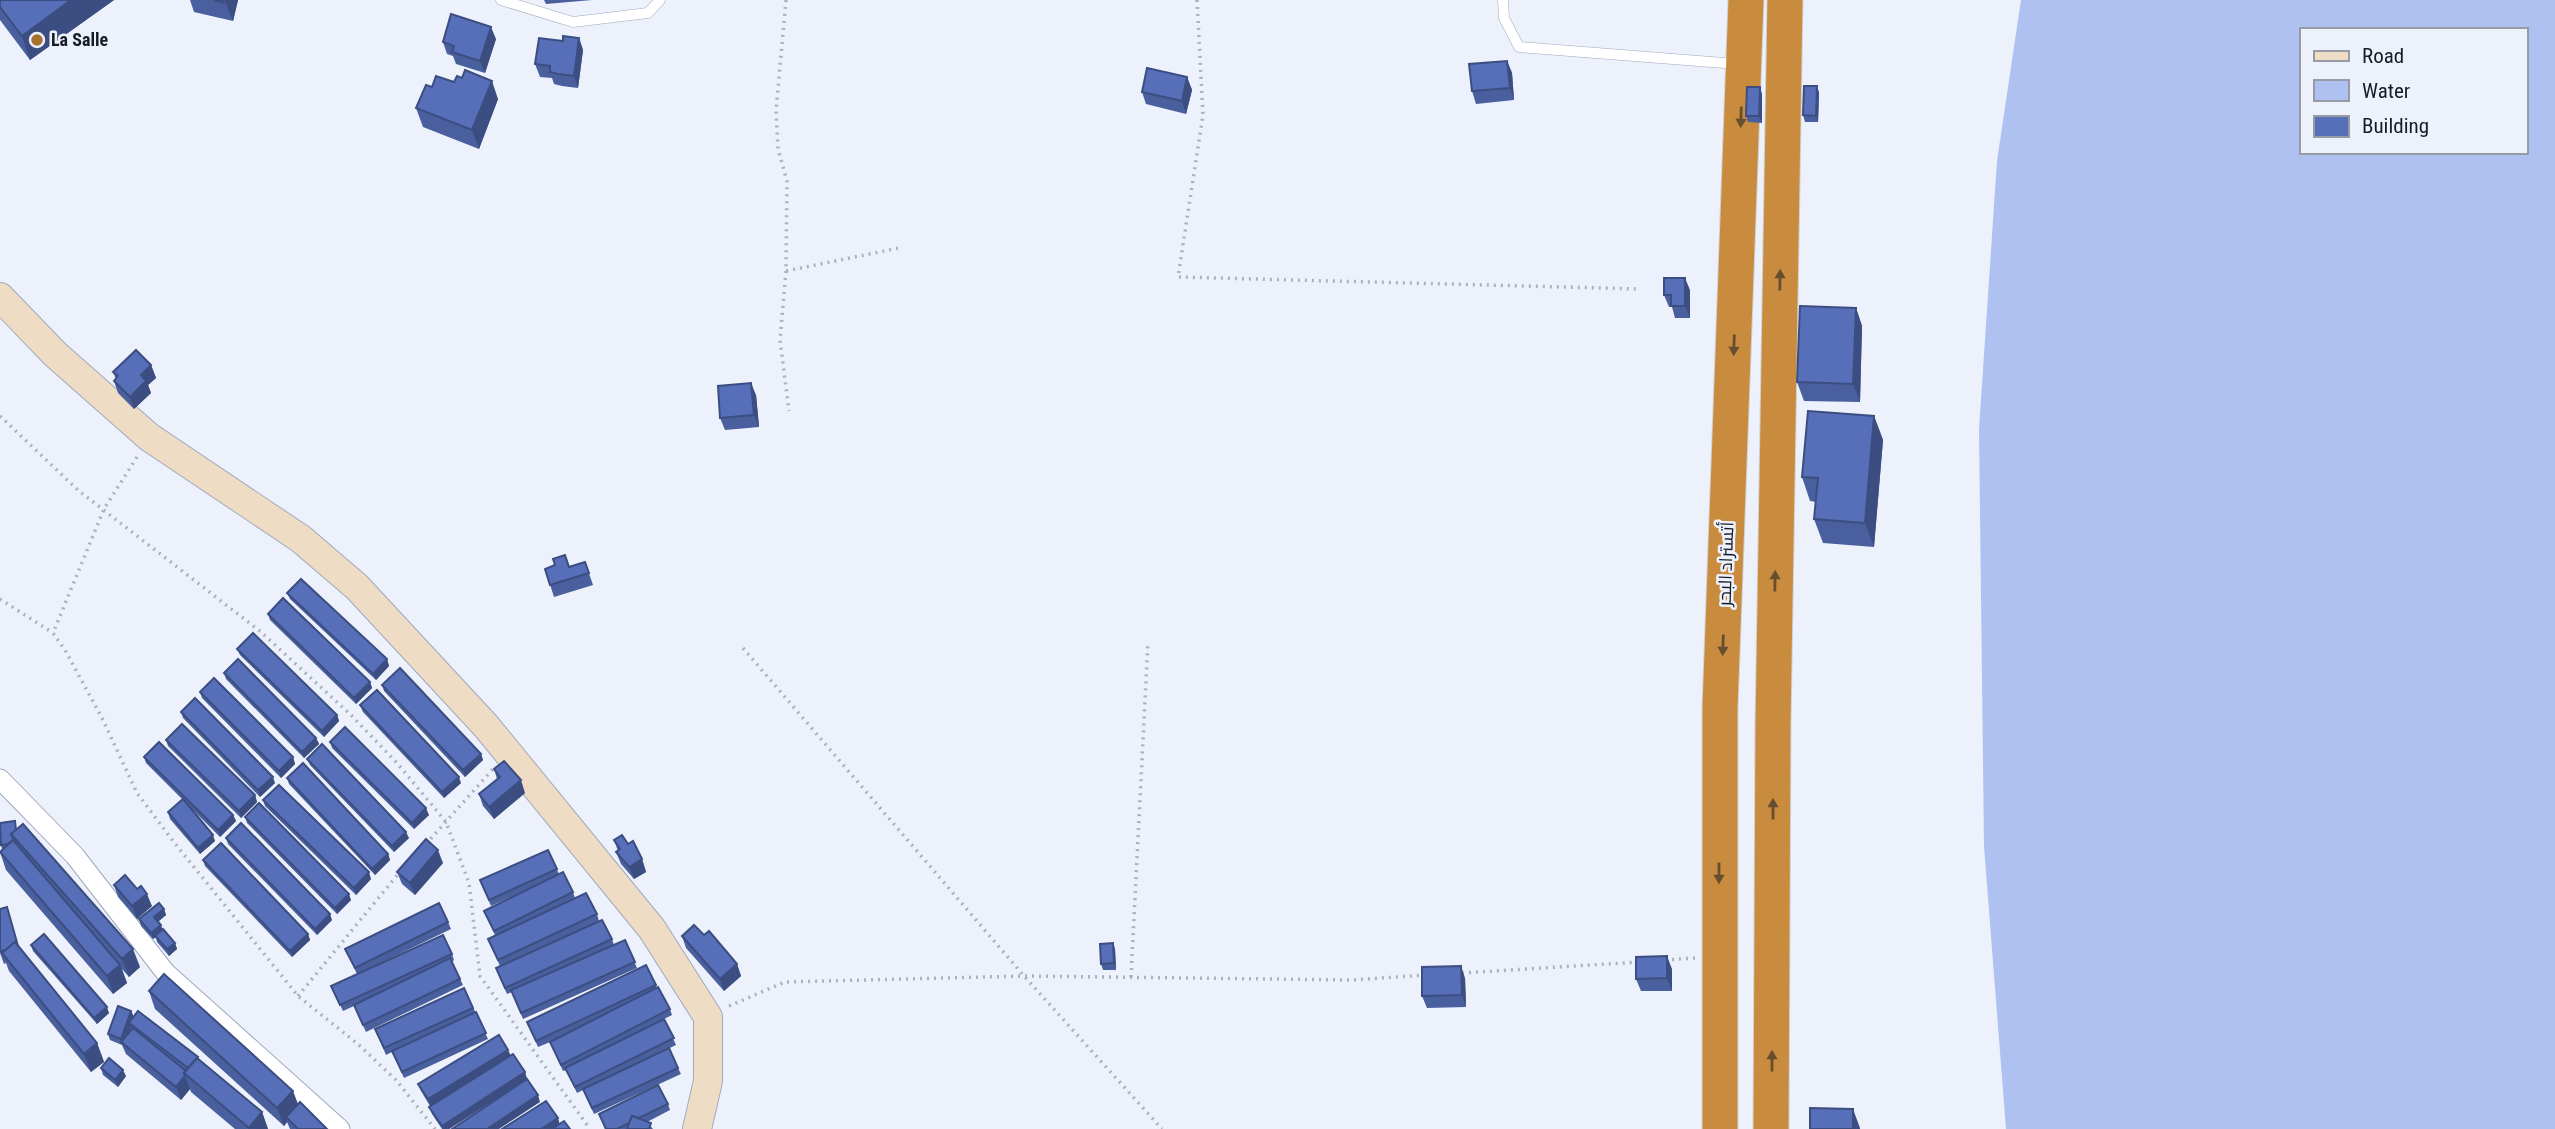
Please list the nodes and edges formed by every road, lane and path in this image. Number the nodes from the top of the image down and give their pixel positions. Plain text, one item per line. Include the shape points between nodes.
1 (500, 0) edge
2 (660, 0) edge
3 (786, 0) edge
4 (1196, 0) edge
5 (1503, 0) edge
6 (1746, 0) edge
7 (1785, 0) edge
8 (1743, 65) junction
9 (899, 248) dead end
10 (786, 271) junction
11 (1640, 289) dead end
12 (0, 297) edge
13 (789, 411) dead end
14 (0, 416) edge
15 (149, 437) junction
16 (104, 509) junction
17 (0, 599) edge
18 (53, 633) junction
19 (1148, 642) dead end
20 (743, 648) dead end
21 (1720, 708) junction
22 (1774, 715) junction
23 (507, 754) junction
24 (1720, 758) junction
25 (1773, 764) junction
26 (0, 779) edge
27 (446, 822) junction
28 (418, 852) edge
29 (400, 873) edge
30 (1718, 956) junction
31 (1664, 960) edge
32 (1651, 961) edge
33 (1461, 973) edge
34 (1434, 975) edge
35 (1024, 976) junction
36 (1131, 976) junction
37 (298, 996) junction
38 (708, 1017) junction
39 (340, 1129) edge
40 (435, 1129) edge
41 (590, 1129) edge
42 (697, 1129) edge
43 (1162, 1129) edge
44 (1720, 1129) edge
45 (1771, 1129) edge

1 - 2 lane via 573,22 648,13
3 - 10 path via 776,111 778,149 787,181
4 - 11 path via 1203,115 1178,276
5 - 8 lane via 1504,18 1520,47
6 - 8 highway, أتستراد البحر
22 -> 7 highway
8 -> 21 highway, أتستراد البحر
9 - 10 path
10 - 13 path via 780,340
12 - 15 main road via 55,354
14 - 16 path
15 - 16 path
15 - 23 main road via 301,539 357,587
16 - 18 path
16 - 27 path via 261,632 351,715
17 - 18 path
18 - 37 path via 102,718 137,793
19 - 36 path
20 - 35 path
21 - 22 highway via 1743,718
21 - 24 highway, أتستراد البحر
22 - 25 highway
23 - 27 path
23 - 38 main road via 652,929
24 - 25 highway via 1753,752
24 -> 30 highway, أتستراد البحر
45 -> 25 highway
26 - 39 street via 75,856 165,972
27 - 28 path
27 - 41 path via 470,883 480,976
29 - 37 path
30 - 31 path
30 - 44 highway, أتستراد البحر
32 - 33 path
34 - 36 path via 1352,980
35 - 36 path
35 - 38 path via 785,982
35 - 43 path
37 - 40 path via 396,1080
38 - 42 main road via 708,1081

